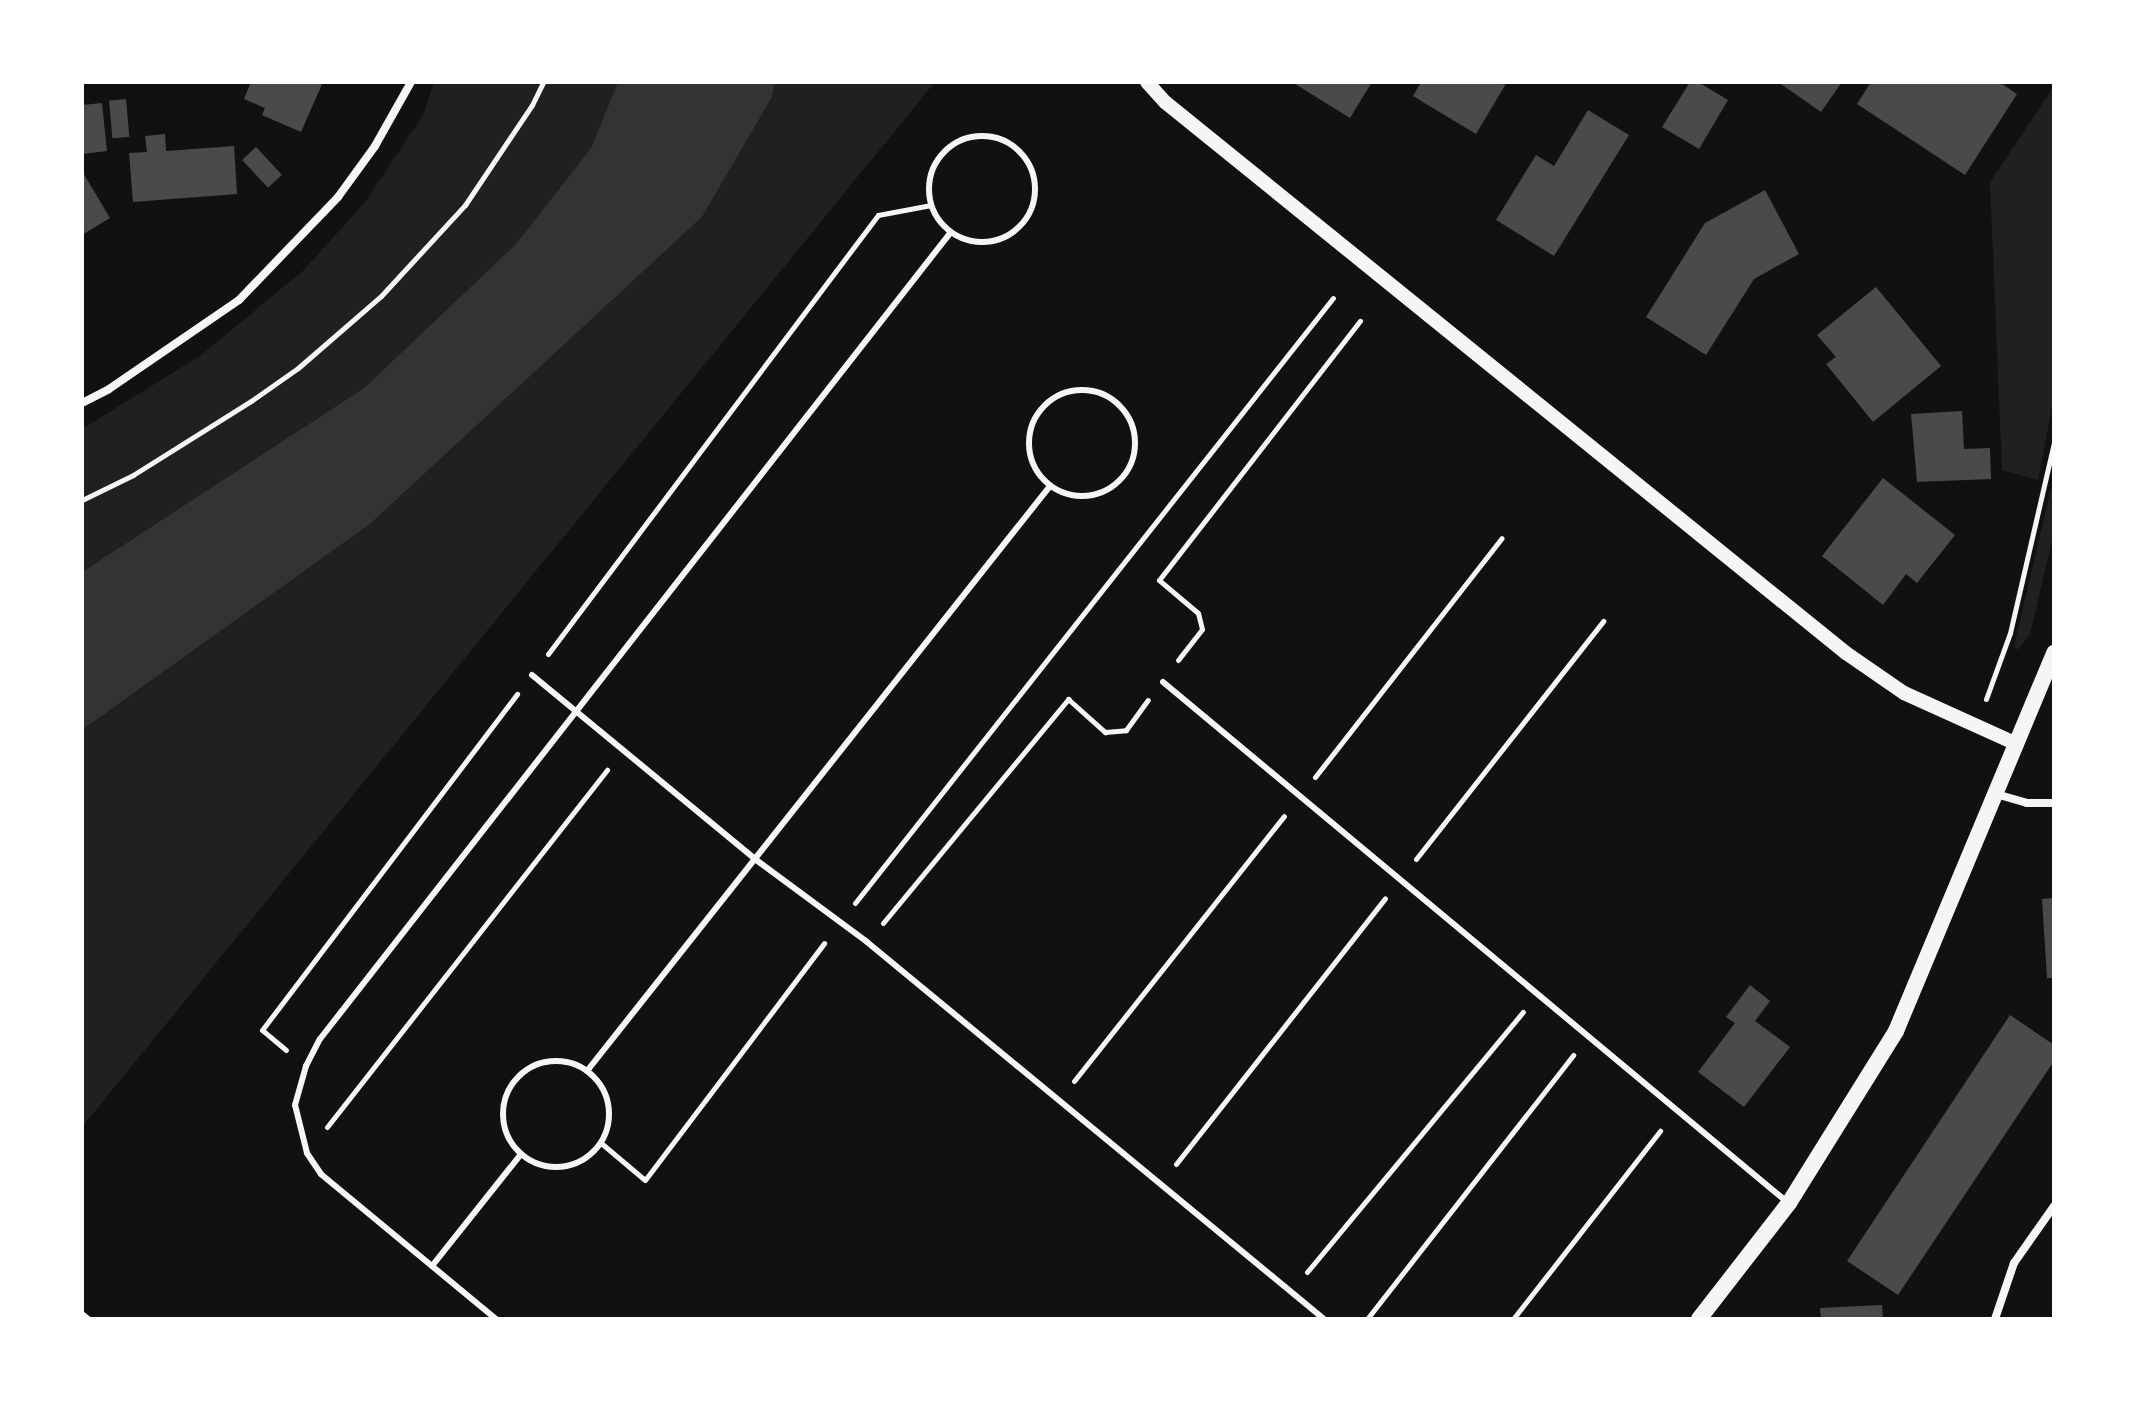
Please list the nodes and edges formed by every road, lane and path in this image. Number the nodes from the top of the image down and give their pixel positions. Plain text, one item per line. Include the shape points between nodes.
1 (411, 82) edge
2 (543, 82) edge
3 (1147, 82) edge
4 (931, 205) junction
5 (951, 232) junction
6 (1333, 298) dead end
7 (1360, 321) dead end
8 (82, 403) edge
9 (2054, 442) edge
10 (2047, 475) junction
11 (2054, 478) edge
12 (1050, 486) junction
13 (82, 500) edge
14 (1502, 538) dead end
15 (2054, 653) edge
16 (532, 675) junction
17 (1163, 682) junction
18 (576, 710) junction
19 (1976, 727) junction
20 (2017, 744) junction
21 (623, 749) junction
22 (1996, 794) junction
23 (1300, 796) junction
24 (2054, 803) edge
25 (755, 859) junction
26 (841, 921) junction
27 (867, 942) junction
28 (1538, 994) junction
29 (1589, 1036) junction
30 (306, 1066) junction
31 (587, 1071) junction
32 (1059, 1101) junction
33 (1677, 1110) junction
34 (601, 1143) junction
35 (307, 1153) junction
36 (521, 1154) junction
37 (1789, 1203) junction
38 (2054, 1206) edge
39 (432, 1266) junction
40 (1291, 1292) junction
41 (82, 1314) edge
42 (88, 1319) edge
43 (496, 1319) edge
44 (1324, 1319) edge
45 (1367, 1319) edge
46 (1513, 1319) edge
47 (1699, 1319) edge
48 (1995, 1319) edge

1 - 8 street via 338,197 239,300
2 - 13 path via 465,205 381,296 251,401 133,475
3 - 19 street via 1165,102 1846,653 1904,693
4 - 5 lane
4 - 5 lane via 932,172 952,144 985,135 1017,147 1035,179 1030,215 1018,229 985,243
4 - 16 path via 878,215
5 - 18 lane
6 - 26 path
7 - 17 path via 1159,580 1198,613 1202,629
9 - 10 path
10 - 11 path
10 - 19 path via 2010,633
12 - 12 lane via 1038,474 1028,442 1040,410 1067,391 1101,393 1116,401 1135,432 1135,451 1124,476 1103,493 1085,496
12 - 25 lane
14 - 23 path
15 - 20 main road
16 - 18 lane
16 - 30 path via 262,1030
17 - 23 lane
17 - 27 path via 1126,730 1105,732 1068,699
18 - 21 lane
18 - 30 lane via 320,1039
19 - 20 street
20 - 22 main road
21 - 25 lane
21 - 35 path
22 - 24 street via 2027,803
22 - 37 main road via 1896,1031
23 - 28 lane
23 - 32 path
25 - 26 lane
25 - 31 lane
26 - 27 lane
26 - 34 path via 645,1180
27 - 32 lane
28 - 29 lane
28 - 40 path
29 - 33 lane
29 - 45 path
30 - 35 lane via 295,1105
31 - 34 lane via 604,1090 609,1107 609,1126
31 - 36 lane via 563,1061 546,1061 516,1077 503,1109 507,1133
32 - 40 lane
33 - 37 lane
33 - 46 path
34 - 36 lane via 573,1165 555,1168
35 - 39 lane via 321,1174
36 - 39 lane
37 - 47 main road
38 - 48 street via 2014,1263
39 - 43 lane
40 - 44 lane
41 - 42 lane

